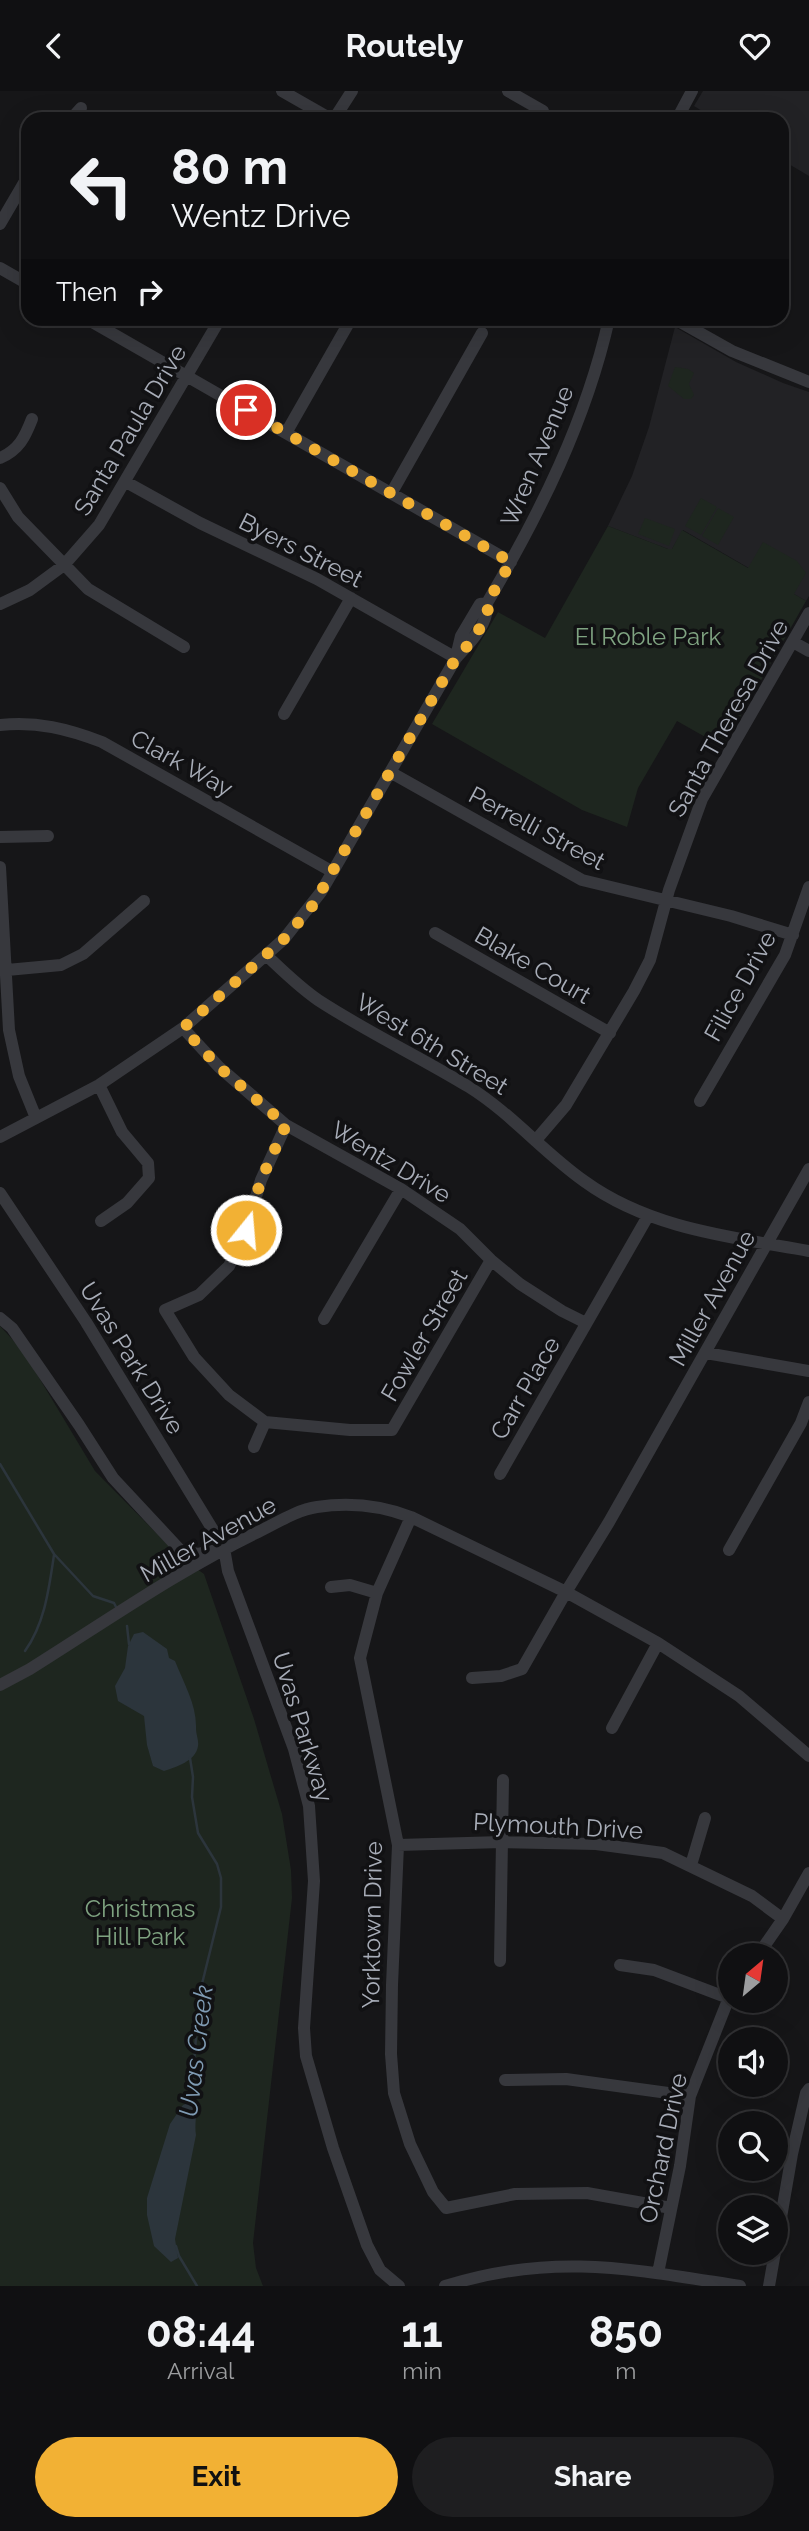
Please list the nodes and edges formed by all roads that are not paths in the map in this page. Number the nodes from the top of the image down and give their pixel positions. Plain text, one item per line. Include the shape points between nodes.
1 (282, 91) edge
2 (352, 91) edge
3 (508, 91) edge
4 (692, 91) edge
5 (81, 108) dead end
6 (543, 111) dead end
7 (77, 112) edge
8 (320, 112) edge
9 (338, 112) edge
10 (681, 112) edge
11 (21, 188) edge
12 (0, 224) edge
13 (0, 268) edge
14 (21, 281) edge
15 (102, 326) edge
16 (216, 326) edge
17 (347, 326) edge
18 (607, 326) edge
19 (687, 326) edge
20 (482, 333) dead end
21 (187, 376) junction
22 (809, 382) edge
23 (32, 419) dead end
24 (286, 433) junction
25 (0, 458) edge
26 (126, 482) junction
27 (0, 488) edge
28 (391, 492) junction
29 (511, 562) junction
30 (64, 565) junction
31 (351, 599) junction
32 (0, 604) edge
33 (809, 613) edge
34 (793, 642) junction
35 (184, 647) dead end
36 (809, 651) edge
37 (456, 658) junction
38 (285, 714) dead end
39 (0, 725) edge
40 (390, 772) junction
41 (48, 836) dead end
42 (0, 837) edge
43 (0, 867) edge
44 (333, 872) junction
45 (809, 887) edge
46 (144, 901) dead end
47 (666, 901) junction
48 (435, 933) dead end
49 (793, 935) junction
50 (266, 955) junction
51 (7, 970) junction
52 (183, 1028) junction
53 (610, 1033) junction
54 (99, 1085) junction
55 (700, 1101) dead end
56 (36, 1118) junction
57 (286, 1125) junction
58 (0, 1137) edge
59 (536, 1140) junction
60 (809, 1169) edge
61 (401, 1189) junction
62 (0, 1193) edge
63 (648, 1216) junction
64 (102, 1221) dead end
65 (766, 1244) junction
66 (809, 1251) edge
67 (491, 1260) junction
68 (0, 1318) edge
69 (324, 1319) dead end
70 (586, 1323) junction
71 (706, 1353) junction
72 (809, 1371) edge
73 (809, 1402) edge
74 (265, 1422) junction
75 (254, 1447) dead end
76 (500, 1474) dead end
77 (411, 1517) junction
78 (224, 1548) junction
79 (729, 1550) dead end
80 (331, 1587) dead end
81 (566, 1592) junction
82 (377, 1594) junction
83 (658, 1643) junction
84 (472, 1678) dead end
85 (0, 1685) edge
86 (612, 1728) dead end
87 (809, 1756) edge
88 (503, 1780) dead end
89 (705, 1818) dead end
90 (502, 1842) junction
91 (398, 1845) junction
92 (691, 1865) junction
93 (809, 1873) edge
94 (783, 1919) junction
95 (766, 1943) edge
96 (500, 1961) dead end
97 (620, 1965) dead end
98 (718, 1993) edge
99 (723, 2013) edge
100 (505, 2080) dead end
101 (809, 2089) edge
102 (690, 2096) junction
103 (785, 2195) edge
104 (671, 2208) junction
105 (773, 2265) edge
106 (658, 2273) junction
107 (398, 2285) edge
108 (445, 2286) edge
109 (740, 2286) edge
110 (769, 2286) edge

1 - 8 street
2 - 9 street
3 - 6 street
4 - 10 street
5 - 7 street
11 - 12 street
13 - 14 street
15 - 21 street
16 - 21 street, Santa Paula Drive
17 - 24 street
18 - 29 street, Wren Avenue via 562,462
19 - 22 street via 732,351
20 - 28 street
21 - 24 street
21 - 26 street, Santa Paula Drive
23 - 25 street via 21,445
24 - 28 street
26 - 30 street, Santa Paula Drive via 99,525
26 - 31 street, Byers Street
27 - 30 street via 18,517
28 - 29 street
29 - 37 street, Wren Avenue via 487,603 488,613
30 - 32 street, Santa Paula Drive via 30,590
30 - 35 street via 96,596
31 - 37 street, Byers Street
31 - 38 street
33 - 34 street, Santa Theresa Drive
34 - 36 street
34 - 47 street, Santa Theresa Drive via 702,799
37 - 40 street, Wren Avenue
39 - 44 street, Clark Way via 34,723 102,742
40 - 44 street, Wren Avenue
40 - 47 street, Perrelli Street via 582,880
41 - 42 street
43 - 51 street
44 - 50 street, Wren Avenue via 300,922
45 - 49 street, Filice Drive
46 - 51 street via 83,954 61,965
47 - 49 street, Perrelli Street
47 - 53 street, Santa Theresa Drive via 650,960
48 - 53 street, Blake Court
49 - 55 street, Filice Drive
50 - 52 street, Wren Avenue
50 - 59 street, West 6th Street via 318,1000 490,1100
51 - 56 street via 9,1030 19,1076
52 - 54 street, Wren Avenue
52 - 57 street, Wentz Drive via 219,1067
53 - 59 street, Santa Theresa Drive via 561,1114
54 - 56 street, Wren Avenue
54 - 64 street via 122,1132 148,1163 149,1178 127,1203
56 - 58 street, Wren Avenue
57 - 61 street, Wentz Drive
57 - 74 street via 229,1266 199,1295 165,1310 194,1357 229,1395
59 - 63 street, West 6th Street via 584,1182
60 - 65 street, Miller Avenue
61 - 67 street, Wentz Drive via 460,1229
61 - 69 street
62 - 78 street, Uvas Park Drive via 86,1322
63 - 65 street, West 6th Street
63 - 70 street, Carr Place
65 - 66 street, West 6th Street
65 - 71 street, Miller Avenue
67 - 70 street, Wentz Drive via 520,1284
67 - 74 street, Fowler Street via 392,1430
68 - 78 street via 12,1328 113,1478 181,1551 198,1554
70 - 76 street, Carr Place
71 - 72 street
71 - 81 street, Miller Avenue
73 - 79 street
74 - 75 street
77 - 78 street, Miller Avenue via 364,1505 314,1507
77 - 81 street, Miller Avenue
77 - 82 street, Yorktown Drive
78 - 85 street, Miller Avenue
78 - 107 street, Uvas Parkway via 228,1571 294,1749 309,1806 314,1881 306,2056 367,2245 380,2270
80 - 82 street via 350,1585
81 - 83 street, Miller Avenue
81 - 84 street via 522,1669
82 - 91 street, Yorktown Drive via 360,1658
83 - 86 street
83 - 87 street, Miller Avenue via 738,1696
88 - 90 street
89 - 92 street
90 - 91 street, Plymouth Drive
90 - 92 street, Plymouth Drive via 596,1844 663,1853
90 - 96 street
91 - 104 street, Yorktown Drive via 392,1985 394,2093 410,2144 433,2192 446,2208 515,2194 587,2193
92 - 94 street, Plymouth Drive via 752,1896
93 - 94 street
94 - 95 street
97 - 98 street via 654,1970
99 - 102 street, Orchard Drive
100 - 102 street via 566,2078
101 - 103 street
102 - 104 street, Orchard Drive
104 - 106 street, Orchard Drive
105 - 110 street
106 - 108 street via 556,2265 496,2272
106 - 109 street

